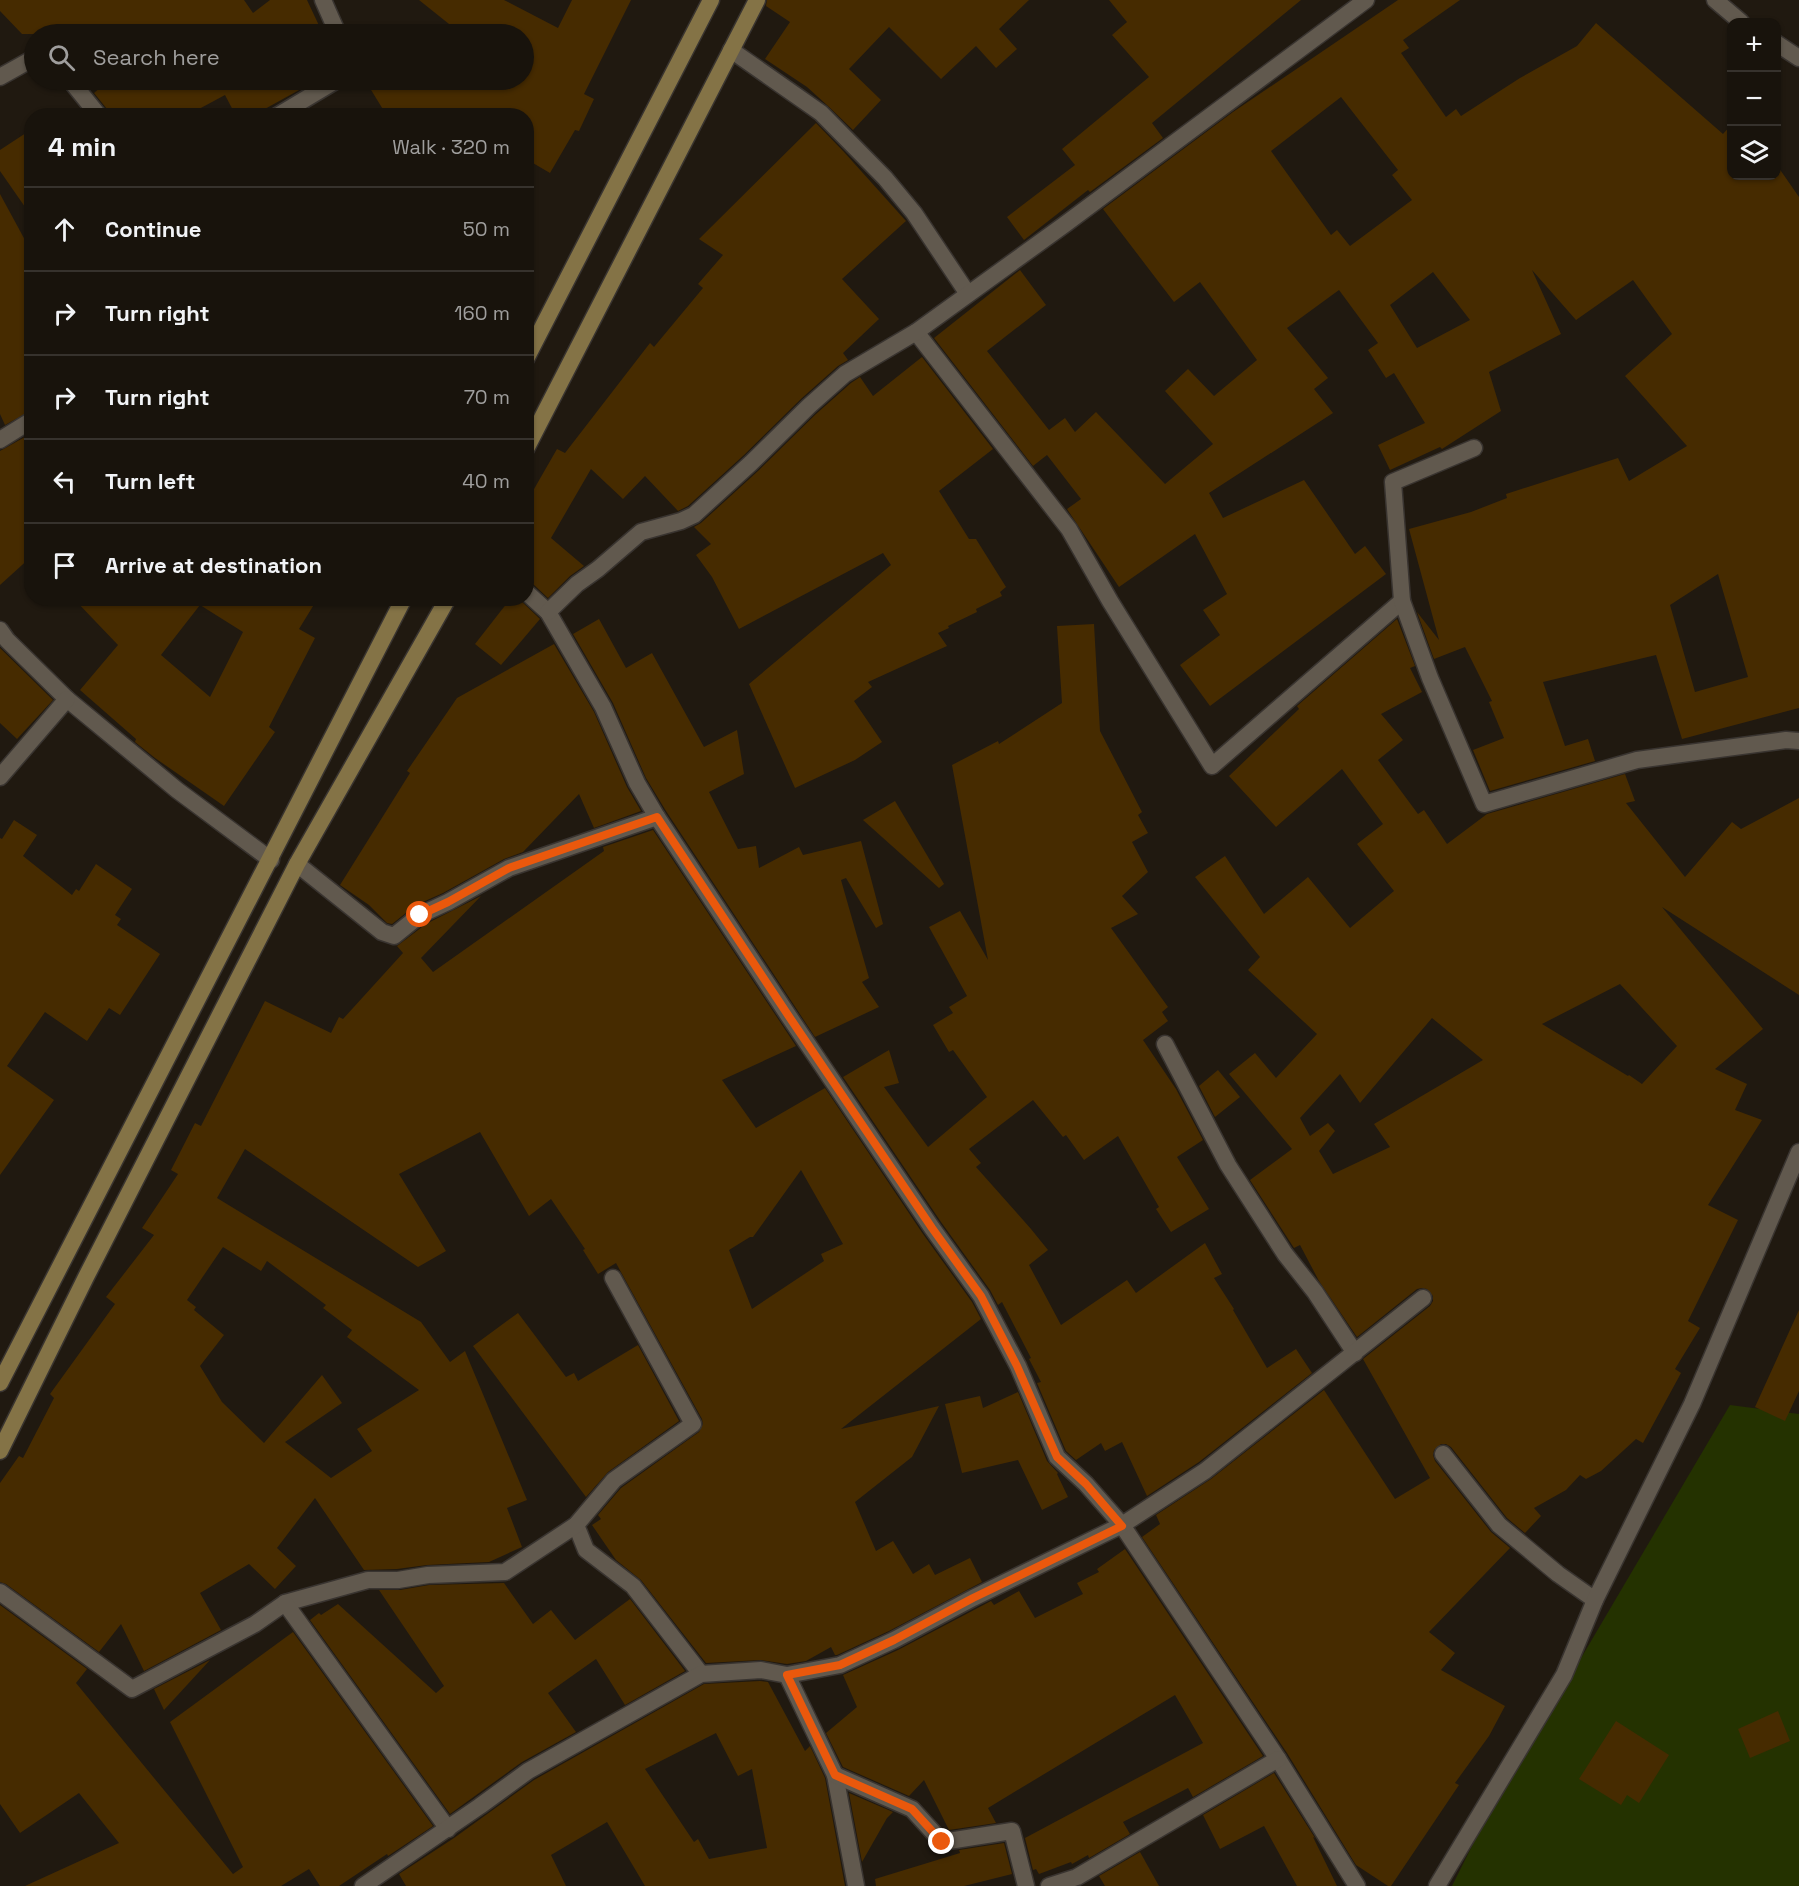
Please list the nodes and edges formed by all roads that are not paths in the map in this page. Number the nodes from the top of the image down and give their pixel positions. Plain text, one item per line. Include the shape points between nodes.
1 (323, 0) edge
2 (711, 0) edge
3 (757, 0) edge
4 (1366, 0) edge
5 (1715, 0) edge
6 (1736, 18) edge
7 (334, 24) edge
8 (1781, 47) edge
9 (731, 50) junction
10 (1799, 58) edge
11 (24, 63) edge
12 (0, 76) edge
13 (78, 90) edge
14 (320, 90) edge
15 (93, 108) edge
16 (290, 108) edge
17 (968, 294) junction
18 (916, 332) junction
19 (534, 343) edge
20 (24, 425) edge
21 (534, 433) edge
22 (0, 440) edge
23 (1474, 448) dead end
24 (534, 599) edge
25 (1402, 601) junction
26 (400, 606) edge
27 (443, 606) edge
28 (548, 612) junction
29 (0, 630) edge
30 (67, 699) junction
31 (1799, 741) edge
32 (0, 777) edge
33 (657, 817) junction
34 (271, 860) junction
35 (297, 864) junction
36 (1165, 1044) dead end
37 (1799, 1152) edge
38 (613, 1278) dead end
39 (1423, 1298) dead end
40 (1355, 1353) junction
41 (0, 1383) edge
42 (0, 1450) edge
43 (1443, 1454) dead end
44 (576, 1525) junction
45 (1122, 1526) junction
46 (0, 1592) edge
47 (1595, 1600) junction
48 (285, 1603) junction
49 (701, 1674) junction
50 (787, 1675) junction
51 (1278, 1759) junction
52 (835, 1775) junction
53 (448, 1829) junction
54 (363, 1886) edge
55 (856, 1886) edge
56 (1026, 1886) edge
57 (1049, 1886) edge
58 (1357, 1886) edge
59 (1437, 1886) edge

1 - 7 street
2 - 19 main road
3 - 9 main road
4 - 17 street
5 - 6 street
8 - 10 street
9 - 17 street via 821,113 885,178 914,213
9 - 21 main road
11 - 12 street
13 - 15 street
14 - 16 street
17 - 18 street
18 - 25 street via 1069,529 1212,766
18 - 28 street via 845,374 694,516 641,532
20 - 22 street
23 - 25 street via 1393,482
24 - 28 street
25 - 31 street via 1484,804 1637,760
26 - 34 main road
27 - 35 main road
28 - 33 street via 603,707
29 - 30 street
30 - 32 street
30 - 34 street via 177,790
33 - 35 street via 509,868 420,915 394,936 382,932
33 - 45 street via 981,1296 1057,1457
34 - 41 main road
35 - 42 main road
36 - 40 street via 1228,1165
37 - 47 street via 1692,1404
38 - 44 street via 693,1424 614,1480
39 - 40 street
40 - 45 street via 1205,1471
43 - 47 street via 1499,1525
44 - 48 street via 505,1572 368,1580
44 - 49 street via 586,1550 633,1586
45 - 50 street via 840,1665
45 - 51 street
46 - 48 street via 132,1689 255,1624
47 - 59 street via 1564,1675
48 - 53 street
49 - 50 street via 761,1671
49 - 53 street via 528,1771
50 - 52 street
51 - 57 street via 1077,1876
51 - 58 street
52 - 55 street
52 - 56 street via 912,1809 942,1842 1012,1831
53 - 54 street

